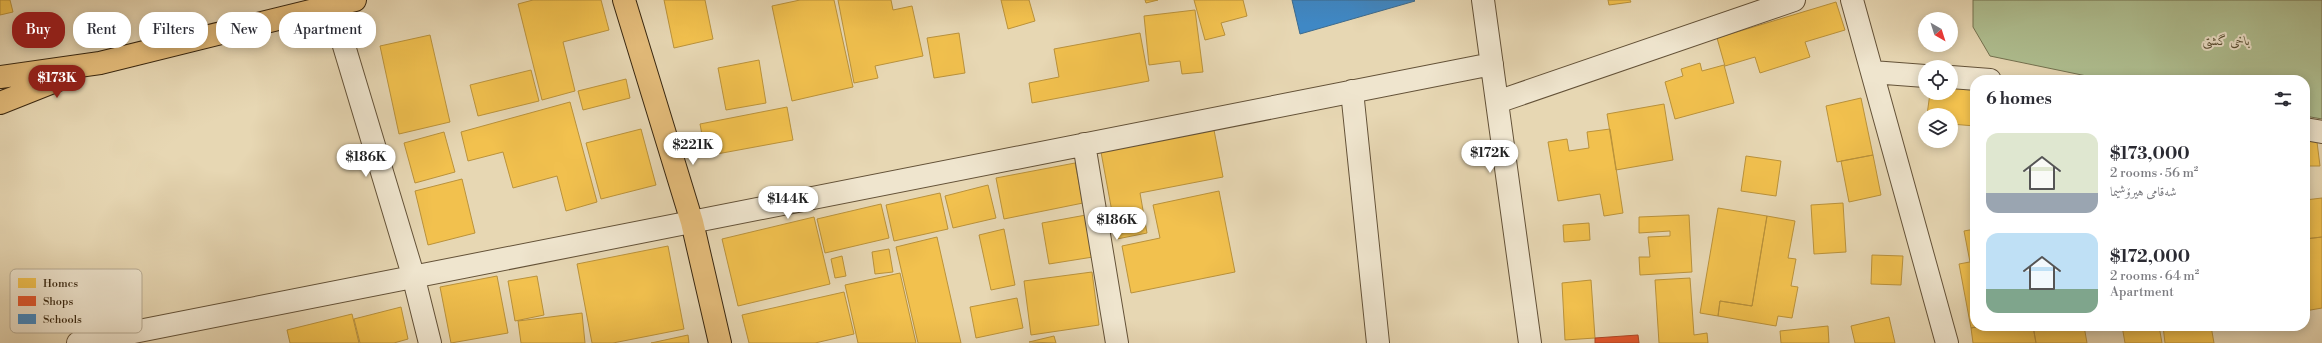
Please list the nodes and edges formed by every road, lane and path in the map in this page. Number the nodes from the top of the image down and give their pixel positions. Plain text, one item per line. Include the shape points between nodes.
1 (355, 0) edge
2 (624, 0) edge
3 (1483, 0) edge
4 (1794, 0) edge
5 (1852, 0) edge
6 (318, 5) edge
7 (100, 63) junction
8 (1492, 64) junction
9 (1872, 72) junction
10 (1918, 75) edge
11 (0, 77) edge
12 (1958, 78) edge
13 (1970, 78) edge
14 (1352, 91) junction
15 (1497, 102) junction
16 (0, 103) edge
17 (2310, 130) edge
18 (2322, 132) edge
19 (1084, 144) junction
20 (692, 222) junction
21 (413, 275) junction
22 (142, 330) edge
23 (127, 333) edge
24 (78, 343) edge
25 (430, 343) edge
26 (720, 343) edge
27 (1117, 343) edge
28 (1378, 343) edge
29 (1530, 343) edge
30 (1947, 343) edge

1 - 6 main road
2 - 20 main road
3 - 8 street
4 - 15 street
5 - 9 street
6 - 7 main road
6 - 21 street
7 - 11 main road
7 - 16 main road
8 - 14 street
8 - 15 street
9 - 10 street
9 - 30 street
12 - 13 street
14 - 19 street
14 - 28 street
15 - 29 street
17 - 18 street
19 - 20 street
19 - 27 street
20 - 21 street
20 - 26 main road
21 - 22 street
21 - 25 street
23 - 24 street

